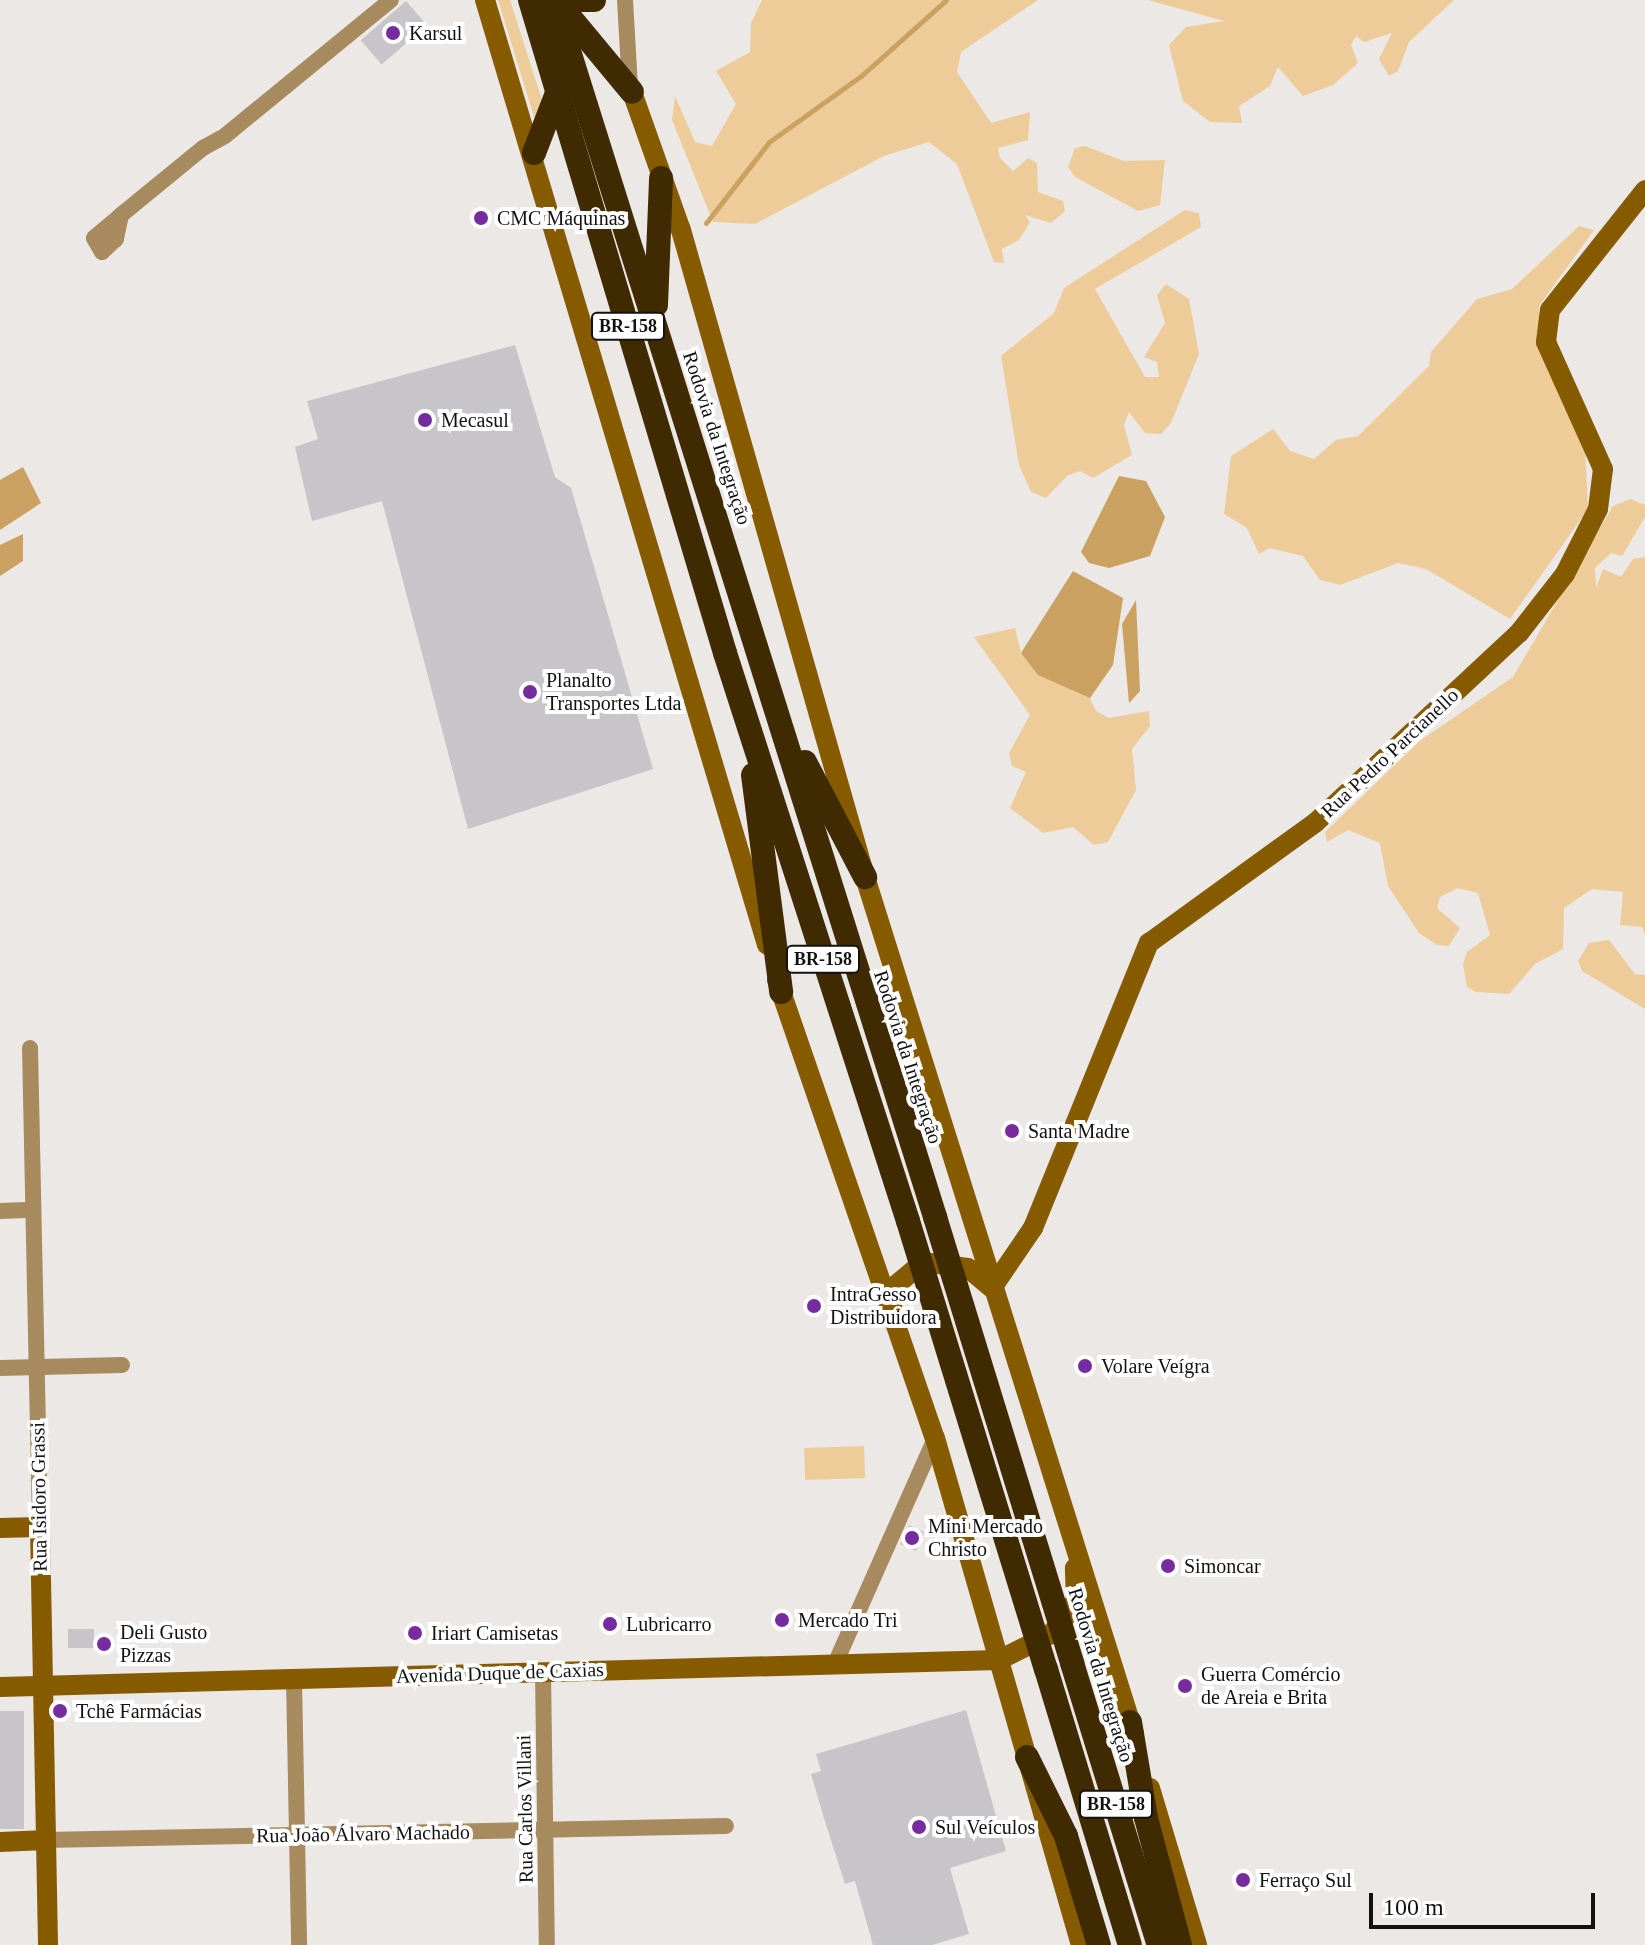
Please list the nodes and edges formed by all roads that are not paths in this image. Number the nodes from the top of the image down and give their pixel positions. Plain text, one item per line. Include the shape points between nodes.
1 (391, 0) edge
2 (485, 0) edge
3 (530, 0) edge
4 (554, 0) edge
5 (582, 0) edge
6 (594, 0) edge
7 (625, 0) edge
8 (558, 90) junction
9 (632, 92) junction
10 (534, 153) junction
11 (661, 178) junction
12 (1645, 190) edge
13 (121, 215) dead end
14 (656, 323) junction
15 (758, 647) junction
16 (740, 698) junction
17 (865, 877) junction
18 (781, 992) junction
19 (30, 1048) dead end
20 (33, 1210) junction
21 (0, 1211) edge
22 (992, 1288) junction
23 (891, 1312) junction
24 (122, 1365) dead end
25 (37, 1367) junction
26 (0, 1368) edge
27 (935, 1438) junction
28 (40, 1527) junction
29 (0, 1528) edge
30 (1074, 1553) junction
31 (999, 1660) junction
32 (835, 1664) junction
33 (543, 1672) junction
34 (294, 1679) junction
35 (43, 1686) junction
36 (0, 1687) edge
37 (1130, 1722) junction
38 (1027, 1757) junction
39 (726, 1826) dead end
40 (545, 1830) junction
41 (297, 1835) junction
42 (46, 1840) junction
43 (0, 1842) edge
44 (48, 1945) edge
45 (299, 1945) edge
46 (547, 1945) edge
47 (1081, 1945) edge
48 (1099, 1945) edge
49 (1130, 1945) edge
50 (1159, 1945) edge
51 (1180, 1945) edge
52 (1197, 1945) edge

1 - 13 street
2 - 10 main road, BR-158
3 - 8 highway, BR-158
4 - 9 highway, BR-158
4 - 14 highway, Rodovia da Integração / BR-158
5 - 6 highway
7 - 9 street, BR-158
8 - 10 highway
8 - 16 highway, BR-158
9 - 11 main road, BR-158
10 - 18 main road, BR-158
11 - 14 highway, BR-158
11 - 17 main road, BR-158
12 - 22 main road, Rua Pedro Parcianello via 1550,310 1546,342 1603,469 1598,509 1565,574 1519,633 1315,823 1149,943 1033,1228
14 - 15 highway, Rodovia da Integração / BR-158
15 - 17 highway, BR-158 via 813,784
15 - 50 highway, Rodovia da Integração / BR-158, bridge
16 - 18 highway, BR-158
16 - 49 highway, BR-158, bridge via 908,1221
17 - 22 main road, BR-158
18 - 23 main road, BR-158
19 - 20 street, Rua Isidoro Grassi
20 - 21 street
20 - 25 street, Rua Isidoro Grassi
22 - 23 main road via 968,1268 923,1262 896,1285
22 - 30 main road, BR-158
23 - 27 main road, BR-158
24 - 25 street
25 - 26 street
25 - 28 street, Rua Isidoro Grassi
27 - 31 main road, BR-158
27 - 32 street
28 - 29 main road
28 - 35 main road, Rua Isidoro Grassi
30 - 31 main road via 1076,1600 1067,1615 1051,1634
30 - 37 main road, BR-158
31 - 32 main road, Avenida Duque de Caxias
31 - 38 main road, BR-158
32 - 33 main road, Avenida Duque de Caxias
33 - 34 main road, Avenida Duque de Caxias
33 - 40 street, Rua Carlos Villani
34 - 35 main road, Avenida Duque de Caxias
34 - 41 street
35 - 36 main road, Avenida Duque de Caxias
35 - 42 main road, Rua Isidoro Grassi
37 - 51 highway, BR-158 via 1146,1818
37 - 52 main road, BR-158
38 - 47 main road, BR-158
38 - 48 highway, BR-158 via 1066,1836
39 - 40 street, Rua João Álvaro Machado
40 - 41 street, Rua João Álvaro Machado
40 - 46 street, Rua Carlos Villani
41 - 42 street, Rua João Álvaro Machado
41 - 45 street
42 - 43 main road, Rua João Álvaro Machado
42 - 44 main road, Rua Isidoro Grassi

